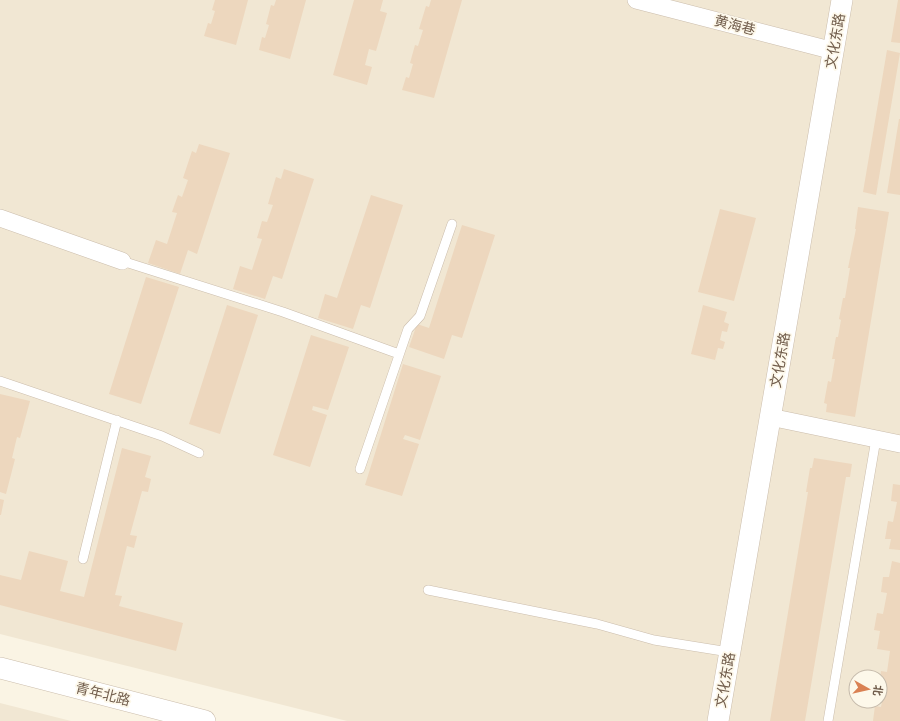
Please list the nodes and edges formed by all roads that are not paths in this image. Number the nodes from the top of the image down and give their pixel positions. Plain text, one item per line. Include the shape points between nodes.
1 (636, 0) edge
2 (842, 0) edge
3 (834, 51) junction
4 (0, 218) edge
5 (452, 224) dead end
6 (122, 261) joint
7 (399, 354) junction
8 (0, 381) edge
9 (770, 417) junction
10 (117, 420) junction
11 (876, 439) junction
12 (900, 444) edge
13 (199, 453) dead end
14 (360, 469) dead end
15 (83, 559) dead end
16 (428, 590) dead end
17 (729, 652) junction
18 (0, 668) edge
19 (205, 721) edge
20 (718, 721) edge
21 (828, 721) edge

1 - 3 street, 黄海巷
2 - 3 street, 文化东路
3 - 9 street, 文化东路
4 - 6 street
5 - 7 lane via 420,316 408,329
6 - 7 lane via 283,312
7 - 14 lane
8 - 10 lane
9 - 11 street
9 - 17 street, 文化东路
10 - 13 lane
10 - 15 lane
11 - 12 street
11 - 21 lane
16 - 17 lane via 597,624 654,640
17 - 20 street, 文化东路
18 - 19 street, 青年北路

